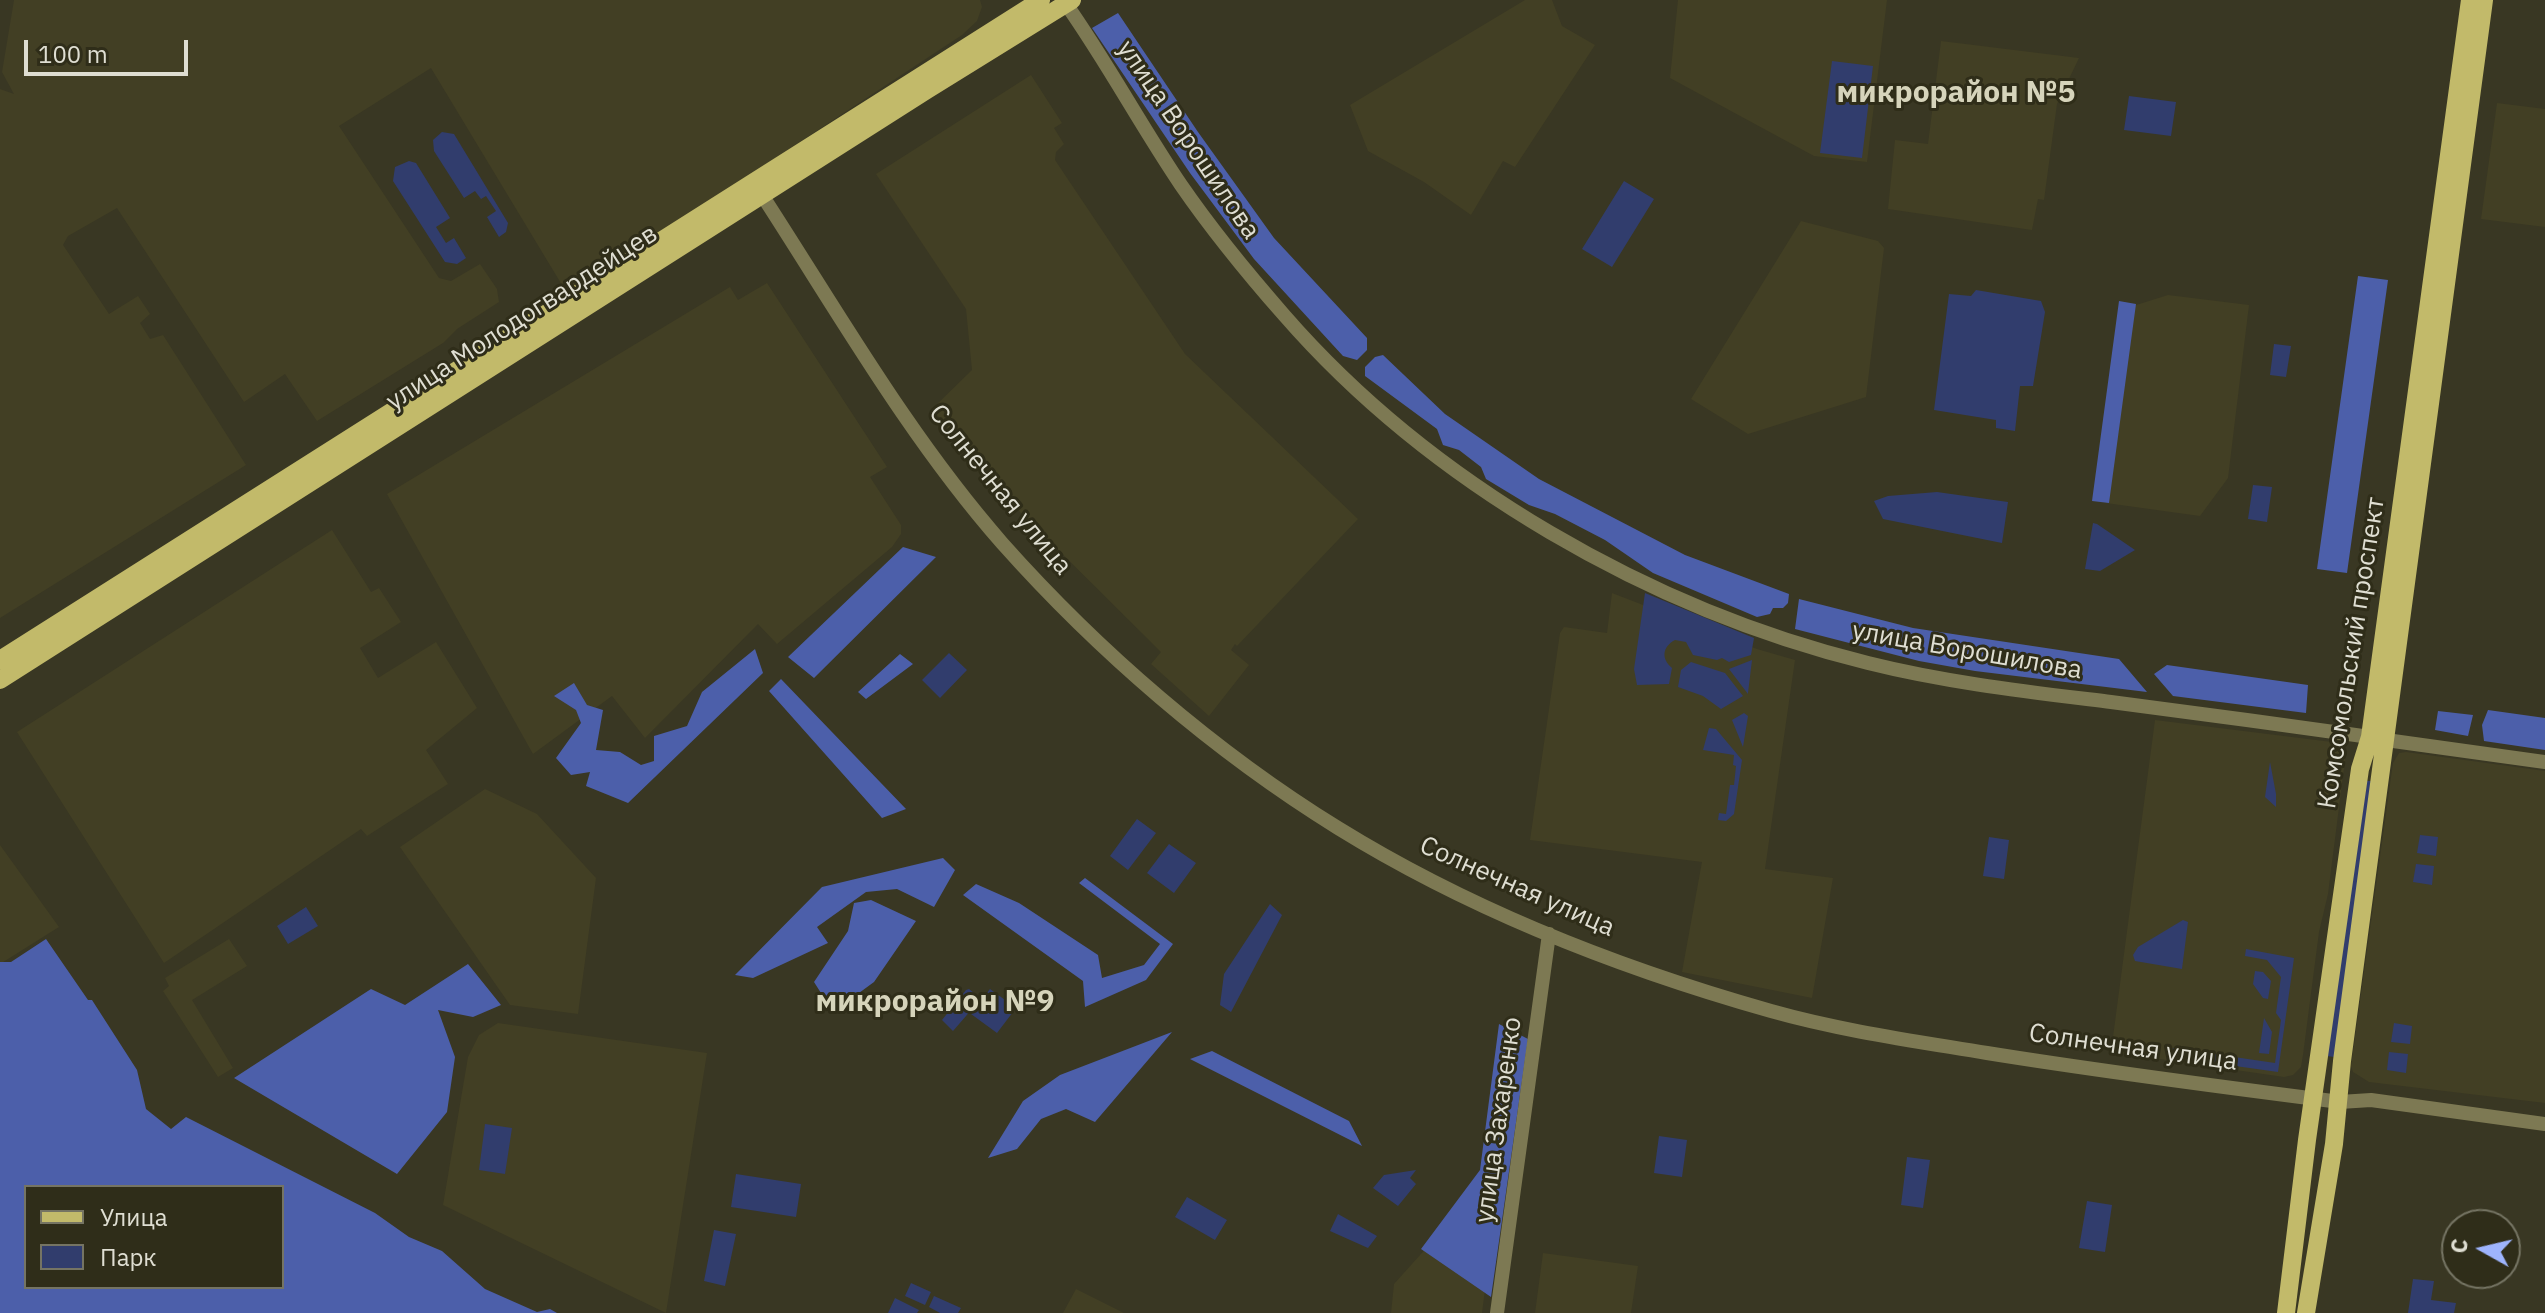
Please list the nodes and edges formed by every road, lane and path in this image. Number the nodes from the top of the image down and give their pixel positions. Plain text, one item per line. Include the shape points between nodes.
1 (1041, 0) edge
2 (2470, 0) edge
3 (2484, 0) edge
4 (1067, 1) edge
5 (2460, 123) junction
6 (2444, 185) junction
7 (758, 189) junction
8 (2452, 237) junction
9 (2431, 279) junction
10 (2440, 327) junction
11 (331, 460) junction
12 (2399, 523) junction
13 (2406, 578) junction
14 (0, 660) edge
15 (0, 680) edge
16 (2378, 738) junction
17 (2545, 762) edge
18 (1549, 934) junction
19 (2313, 1098) junction
20 (2340, 1102) junction
21 (2545, 1124) edge
22 (2288, 1309) edge
23 (1497, 1313) edge
24 (2306, 1313) edge

1 - 7 main road, улица Молодогвардейцев
2 - 5 main road, Комсомольский проспект
3 - 5 main road, Комсомольский проспект
4 - 7 main road, улица Молодогвардейцев
4 - 16 street, улица Ворошилова via 1181,185 1286,318 1419,441 1575,545 1725,618 1869,664 2003,688
5 - 6 main road, Комсомольский проспект
5 - 8 main road, Комсомольский проспект
6 - 8 main road via 2442,240 2448,243
6 - 9 main road, Комсомольский проспект
7 - 11 main road, улица Молодогвардейцев
7 - 18 street, Солнечная улица via 954,483 999,540 1145,687 1336,827 1441,885
8 - 10 main road, Комсомольский проспект
9 - 10 main road via 2436,272 2442,274
9 - 12 main road, Комсомольский проспект
10 - 13 main road, Комсомольский проспект
11 - 14 main road, улица Молодогвардейцев
11 - 15 main road, улица Молодогвардейцев
12 - 13 main road via 2405,516 2410,521
12 - 16 main road, Комсомольский проспект
13 - 16 main road, Комсомольский проспект
16 - 17 street, улица Ворошилова
16 - 19 main road, Комсомольский проспект via 2360,769
16 - 20 main road, Комсомольский проспект
18 - 19 street, Солнечная улица via 1675,981 1821,1023 1905,1041
18 - 23 street, улица Захаренко
19 - 20 street, Солнечная улица
19 - 22 main road, Комсомольский проспект
20 - 21 street, Солнечная улица via 2371,1100
20 - 24 main road, Комсомольский проспект

